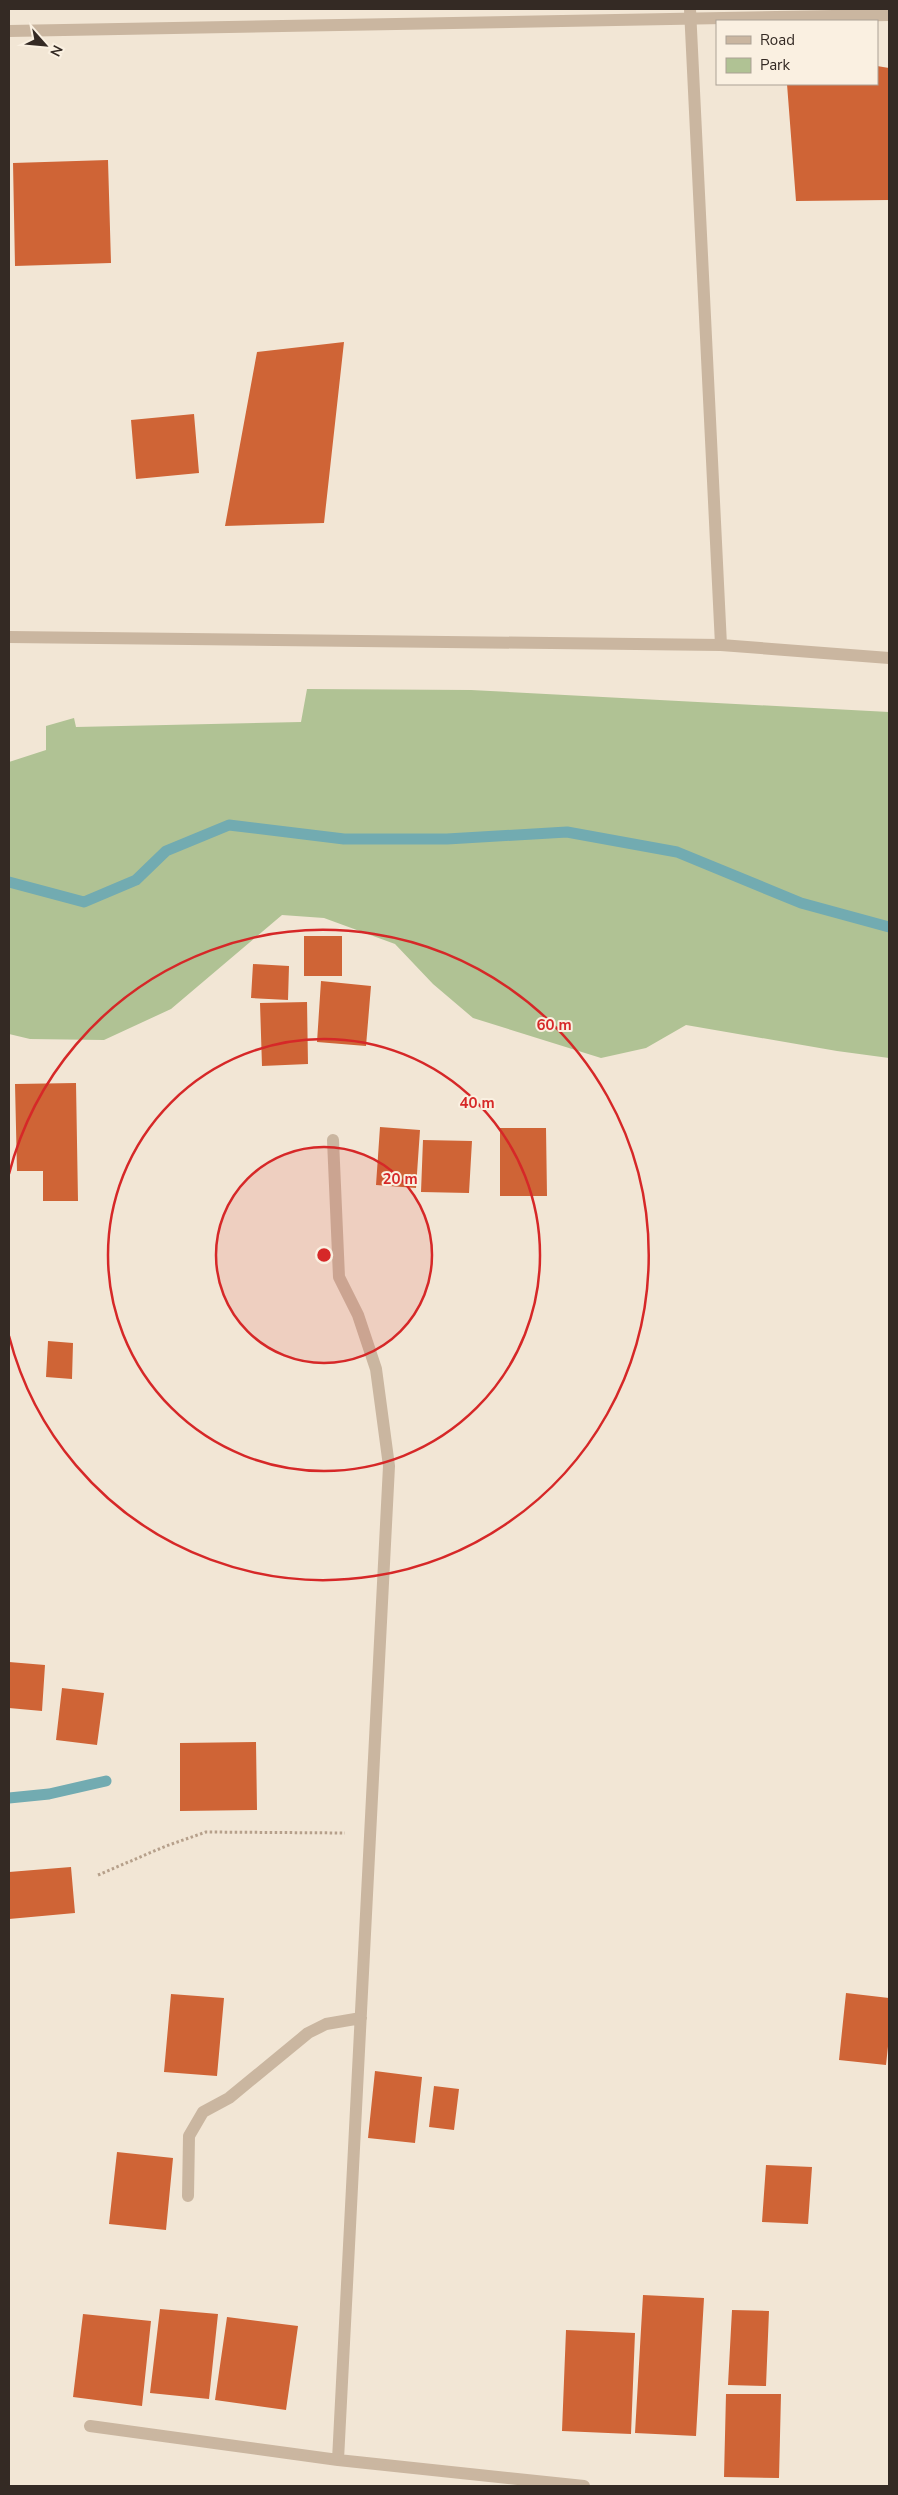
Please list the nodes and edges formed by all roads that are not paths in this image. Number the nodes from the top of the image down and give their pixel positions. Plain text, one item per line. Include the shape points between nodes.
1 (690, 14) edge
2 (889, 15) edge
3 (9, 31) edge
4 (9, 637) edge
5 (721, 645) junction
6 (889, 658) edge
7 (333, 1140) dead end
8 (361, 2018) junction
9 (188, 2196) dead end
10 (90, 2426) dead end
11 (338, 2460) junction
12 (584, 2486) edge

1 - 2 street
1 - 3 street
1 - 5 street
4 - 5 street
5 - 6 street
7 - 8 street via 339,1277 358,1315 376,1369 389,1466
8 - 9 street via 326,2024 308,2033 229,2098 203,2112 188,2136
8 - 11 street
10 - 11 street
11 - 12 street

